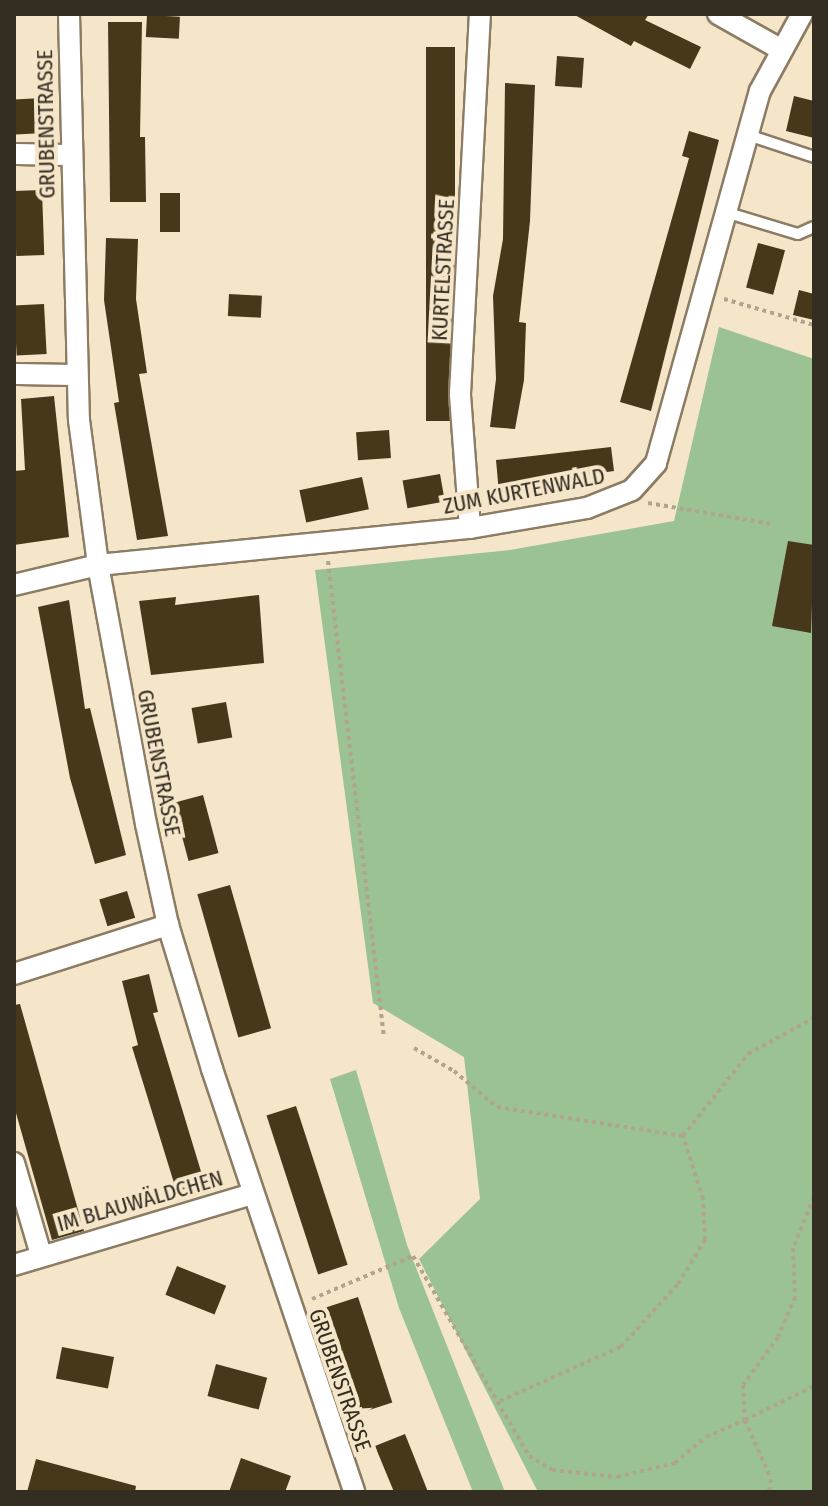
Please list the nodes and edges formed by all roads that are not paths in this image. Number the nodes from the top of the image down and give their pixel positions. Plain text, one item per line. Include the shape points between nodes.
1 (69, 14) edge
2 (480, 14) edge
3 (718, 14) edge
4 (802, 14) edge
5 (780, 49) junction
6 (747, 135) junction
7 (14, 154) edge
8 (70, 155) junction
9 (814, 157) edge
10 (725, 212) junction
11 (814, 227) edge
12 (14, 374) edge
13 (76, 375) junction
14 (470, 528) junction
15 (98, 565) junction
16 (14, 585) edge
17 (168, 925) junction
18 (14, 974) edge
19 (14, 1163) edge
20 (252, 1194) junction
21 (41, 1255) junction
22 (14, 1265) edge
23 (354, 1492) edge

1 - 8 street, GRUBENSTRASSE
2 - 14 street, KURTELSTRASSE via 460,394
3 - 5 street
4 - 5 street, ZUM KURTENWALD
5 - 6 street, ZUM KURTENWALD
6 - 9 lane
6 - 10 street, ZUM KURTENWALD
7 - 8 street
8 - 13 street, GRUBENSTRASSE
10 - 11 lane via 798,234
10 - 14 street, ZUM KURTENWALD via 656,463 632,490 587,508
12 - 13 street
13 - 15 street, GRUBENSTRASSE
14 - 15 street, ZUM KURTENWALD
15 - 16 street, ZUM KURTENWALD
15 - 17 street, GRUBENSTRASSE
17 - 18 street
17 - 20 street, GRUBENSTRASSE
19 - 21 street, IM BLAUWÄLDCHEN
20 - 21 street, IM BLAUWÄLDCHEN
20 - 23 street, GRUBENSTRASSE
21 - 22 street, IM BLAUWÄLDCHEN

